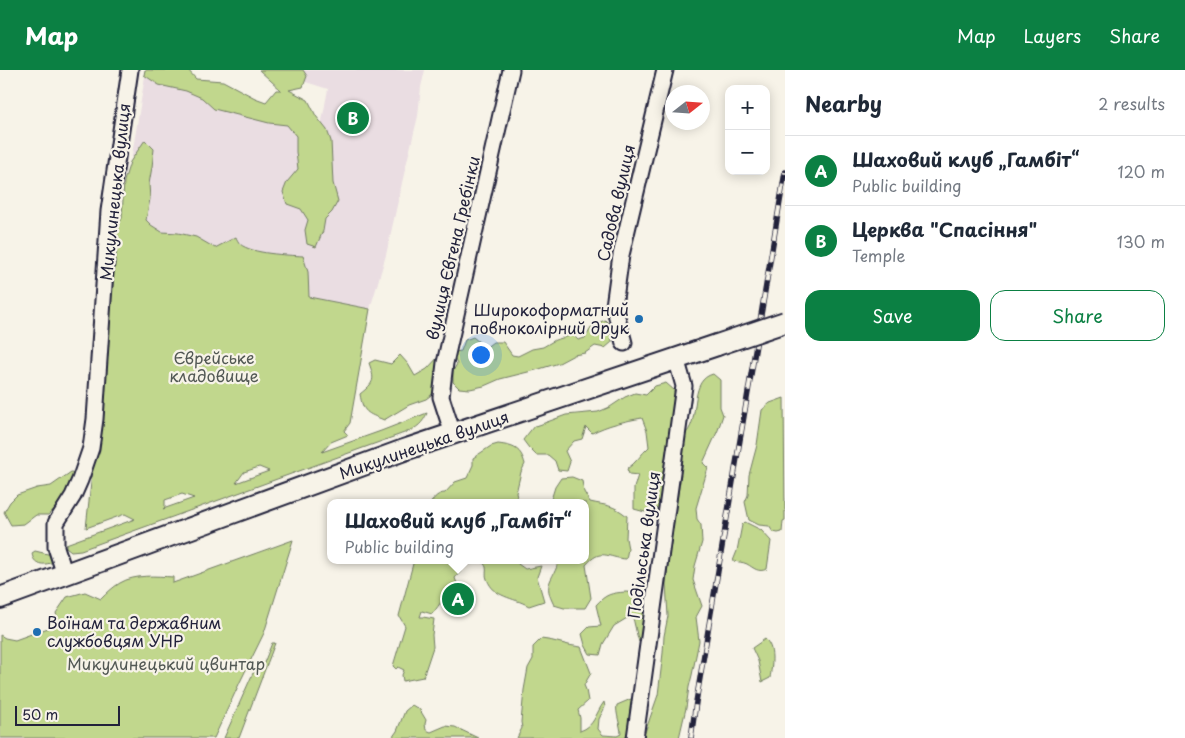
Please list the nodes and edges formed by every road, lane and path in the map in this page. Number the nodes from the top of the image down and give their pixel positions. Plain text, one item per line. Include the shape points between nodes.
1 (130, 70) edge
2 (511, 70) edge
3 (665, 70) edge
4 (785, 322) edge
5 (624, 343) dead end
6 (676, 358) junction
7 (453, 434) junction
8 (65, 574) junction
9 (0, 598) edge
10 (634, 738) edge

1 - 8 street, Микулинецька вулиця via 109,212 91,448 76,488 56,523 56,547
2 - 7 street, вулиця Євгена Гребінки via 445,363 441,397
3 - 5 street, Садова вулиця via 621,255 614,306
4 - 6 main road, Микулинецька вулиця, bridge
6 - 7 main road, Микулинецька вулиця
6 - 10 street, Подільська вулиця via 684,386
7 - 8 main road, Микулинецька вулиця
8 - 9 main road, Микулинецька вулиця

